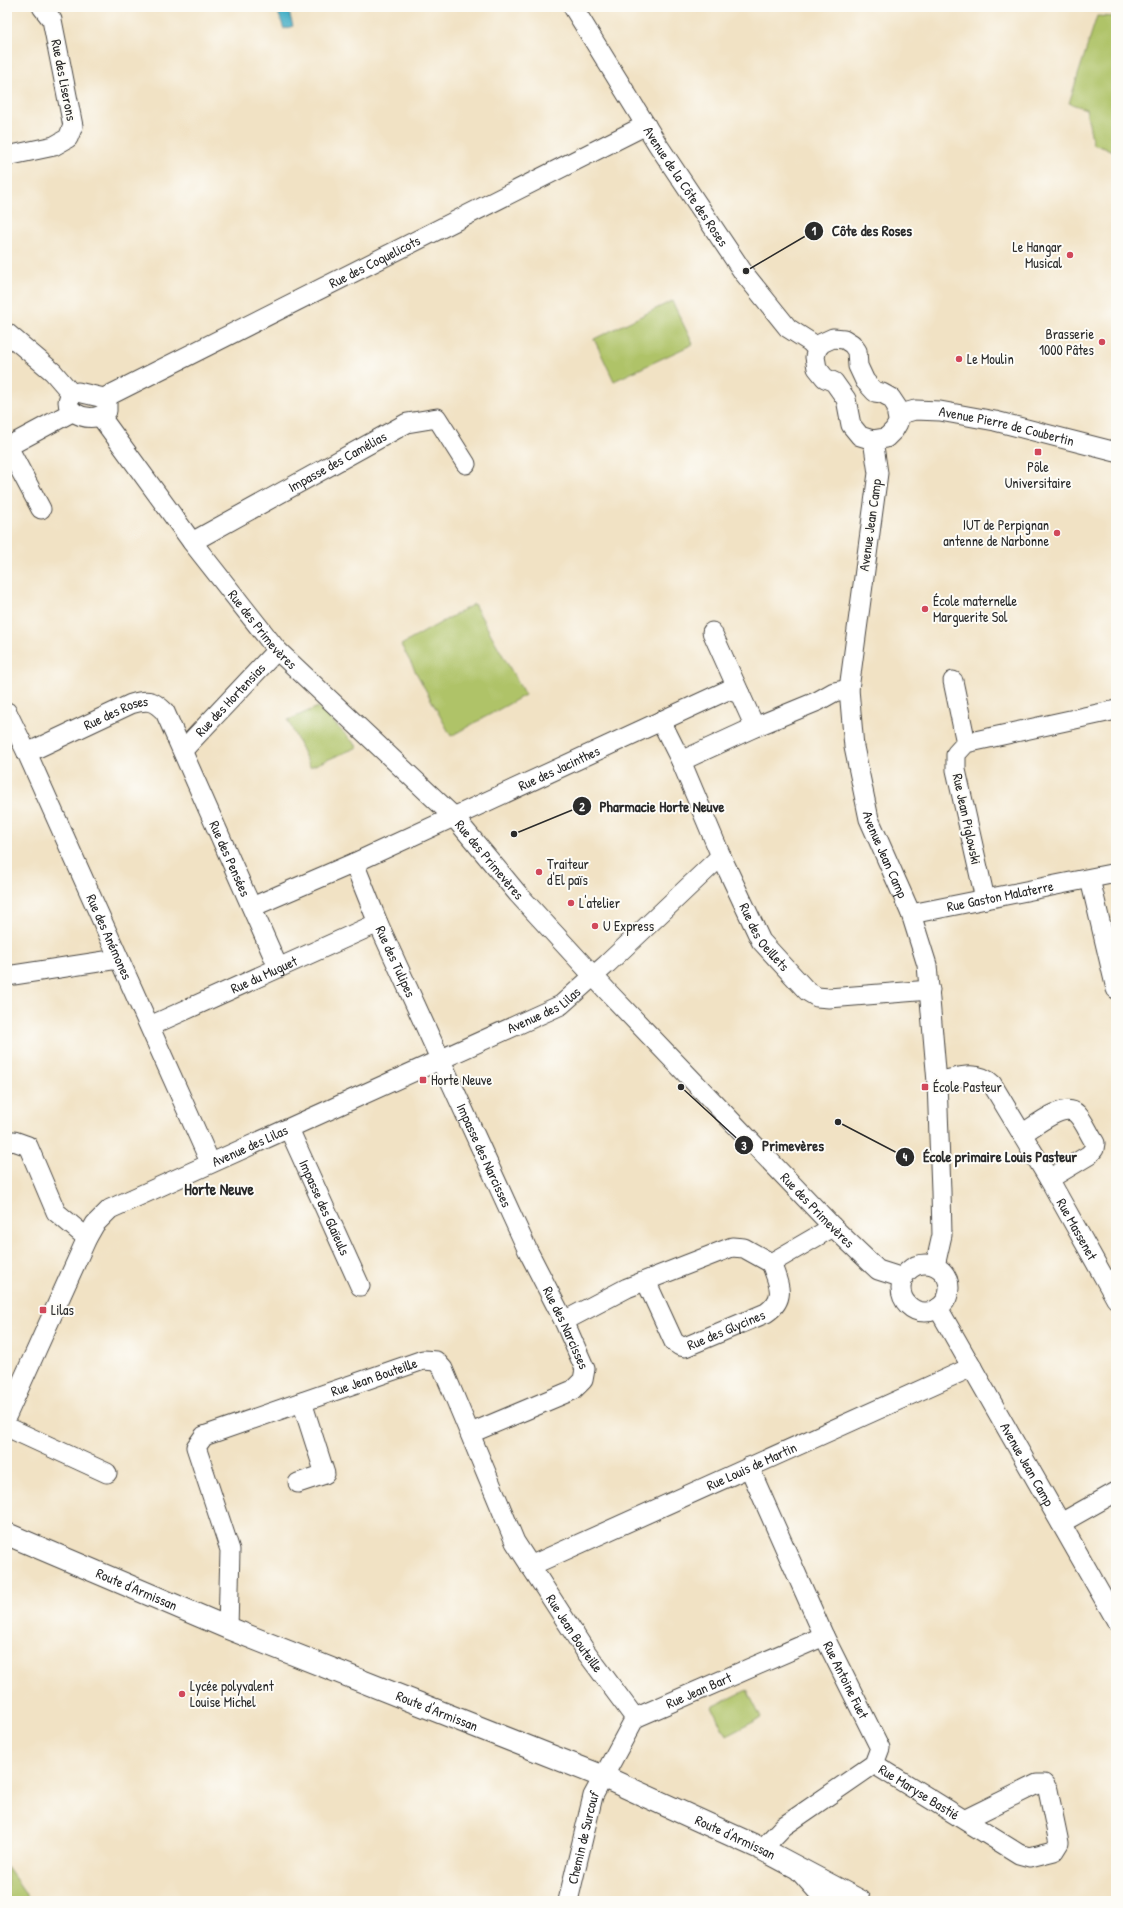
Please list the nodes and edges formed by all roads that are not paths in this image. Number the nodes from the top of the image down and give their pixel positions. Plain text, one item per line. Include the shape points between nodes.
1 (42, 7) edge
2 (573, 7) edge
3 (646, 125) junction
4 (7, 156) edge
5 (7, 333) edge
6 (817, 349) junction
7 (104, 398) junction
8 (72, 403) junction
9 (897, 415) junction
10 (101, 417) junction
11 (873, 440) junction
12 (8, 447) edge
13 (1116, 452) edge
14 (466, 464) dead end
15 (41, 509) dead end
16 (192, 542) junction
17 (712, 632) dead end
18 (277, 650) junction
19 (952, 681) dead end
20 (849, 689) junction
21 (740, 694) junction
22 (1116, 710) edge
23 (8, 718) edge
24 (661, 721) junction
25 (755, 727) junction
26 (966, 743) junction
27 (183, 750) junction
28 (27, 753) junction
29 (681, 761) junction
30 (454, 816) junction
31 (721, 856) junction
32 (354, 863) junction
33 (1116, 873) edge
34 (1090, 879) junction
35 (985, 899) junction
36 (252, 907) junction
37 (911, 914) junction
38 (378, 923) junction
39 (118, 959) junction
40 (278, 967) junction
41 (7, 976) edge
42 (594, 976) junction
43 (1115, 977) edge
44 (930, 990) junction
45 (150, 1026) junction
46 (441, 1059) junction
47 (937, 1082) junction
48 (289, 1129) junction
49 (1022, 1134) junction
50 (7, 1142) edge
51 (210, 1162) junction
52 (1049, 1179) junction
53 (833, 1228) junction
54 (87, 1238) junction
55 (528, 1251) joint
56 (771, 1263) junction
57 (935, 1266) junction
58 (903, 1278) junction
59 (646, 1281) junction
60 (360, 1286) dead end
61 (1116, 1299) edge
62 (938, 1308) junction
63 (564, 1321) junction
64 (972, 1367) junction
65 (302, 1402) junction
66 (7, 1415) edge
67 (7, 1427) edge
68 (471, 1433) junction
69 (749, 1467) junction
70 (107, 1473) dead end
71 (298, 1483) dead end
72 (1116, 1492) edge
73 (1061, 1523) junction
74 (7, 1534) edge
75 (530, 1566) junction
76 (1116, 1620) edge
77 (228, 1628) junction
78 (824, 1636) junction
79 (634, 1718) junction
80 (874, 1764) junction
81 (604, 1777) junction
82 (964, 1820) junction
83 (762, 1849) junction
84 (796, 1867) junction
85 (568, 1901) edge
86 (826, 1901) edge
87 (860, 1901) edge

1 - 4 street, Rue des Liserons via 52,20 73,126 68,138 54,146
2 - 3 street, Avenue de la Côte des Roses
3 - 6 street, Avenue de la Côte des Roses via 743,272 788,328
3 - 7 street, Rue des Coquelicots
5 - 8 street via 53,372
6 - 9 street via 822,343 833,338 844,339 852,344 857,352 858,366 865,381 875,392 891,398 897,407
6 - 11 street via 817,368 825,378 834,382 846,399 851,425 860,436
7 - 8 street via 78,392
7 - 10 street via 107,411
8 - 10 street via 94,418
8 - 12 street
9 - 11 street via 898,423 894,430 886,438
9 - 13 street, Avenue Pierre de Coubertin via 915,410 940,411 995,421
10 - 16 street, Rue des Primevères
11 - 20 street, Avenue Jean Camp via 878,473
12 - 15 street
14 - 16 street, Impasse des Camélias via 437,418 407,423
16 - 18 street, Rue des Primevères
17 - 21 street
18 - 27 street, Rue des Hortensias
18 - 30 street, Rue des Primevères
19 - 26 street
20 - 25 street via 834,692
20 - 37 street, Avenue Jean Camp via 854,747 869,819
21 - 24 street, Rue des Jacinthes via 728,690
21 - 25 street
22 - 26 street
23 - 28 street, Rue des Anémones
24 - 29 street, Rue des Oeillets
24 - 30 street, Rue des Jacinthes
25 - 29 street
26 - 35 street, Rue Jean Piglowski via 956,754 956,770
27 - 28 street, Rue des Roses via 165,712 156,703 144,700
27 - 36 street, Rue des Pensées
28 - 39 street, Rue des Anémones
29 - 31 street, Rue des Oeillets
30 - 32 street, Rue des Jacinthes
30 - 42 street, Rue des Primevères via 518,894
31 - 42 street, Avenue des Lilas
31 - 44 street, Rue des Oeillets via 761,941 816,997
32 - 36 street, Rue des Jacinthes
32 - 38 street, Rue des Tulipes
33 - 34 street, Rue Gaston Malaterre
34 - 35 street, Rue Gaston Malaterre
34 - 43 street
35 - 37 street, Rue Gaston Malaterre
36 - 40 street, Rue des Pensées
37 - 44 street, Avenue Jean Camp via 927,965
38 - 40 street, Rue du Muguet
38 - 46 street, Rue des Tulipes
39 - 41 street
39 - 45 street, Rue des Anémones
40 - 45 street, Rue du Muguet
42 - 46 street, Avenue des Lilas via 561,1005
42 - 53 street, Rue des Primevères
44 - 47 street, Avenue Jean Camp
45 - 51 street, Rue des Anémones
46 - 48 street, Avenue des Lilas
46 - 55 street, Impasse des Narcisses
47 - 49 street, Rue Massenet via 976,1074 986,1078
47 - 57 street, Avenue Jean Camp via 942,1235
48 - 51 street, Avenue des Lilas
48 - 60 street, Impasse des Glaïeuls
49 - 52 street, Rue Massenet
49 - 52 street via 1058,1111 1068,1109 1076,1113 1095,1143 1089,1155
50 - 54 street via 14,1140 28,1146 56,1212
51 - 54 street, Avenue des Lilas via 110,1209 94,1224
52 - 61 street, Rue Massenet
53 - 56 street
53 - 58 street, Rue des Primevères via 878,1270
54 - 66 street, Avenue des Lilas
55 - 63 street, Rue des Narcisses
56 - 59 street via 744,1248 732,1247
56 - 59 street, Rue des Glycines via 779,1287 779,1301 773,1308 685,1347 674,1342
57 - 58 street via 920,1264 907,1271
57 - 62 street via 946,1276 949,1290
58 - 62 street via 902,1293 909,1306 923,1311
59 - 63 street via 627,1288
62 - 64 street, Avenue Jean Camp
63 - 68 street, Rue des Narcisses via 585,1369 583,1380 573,1390
64 - 69 street, Rue Louis de Martin
64 - 73 street, Avenue Jean Camp
65 - 68 street, Rue Jean Bouteille via 423,1360 436,1361 443,1369
65 - 71 street via 325,1474
65 - 77 street, Rue Jean Bouteille via 204,1436 196,1447 230,1550
67 - 70 street
68 - 75 street, Rue Jean Bouteille via 515,1542
69 - 75 street, Rue Louis de Martin
69 - 78 street, Rue Antoine Fuet
72 - 73 street
73 - 76 street, Avenue Jean Camp
74 - 77 street, Route d'Armissan
75 - 79 street, Rue Jean Bouteille via 586,1652
77 - 81 street, Route d'Armissan
78 - 79 street, Rue Jean Bart
78 - 80 street, Rue Antoine Fuet via 880,1748
79 - 81 street
80 - 82 street, Rue Maryse Bastié
80 - 83 street via 784,1826
81 - 83 street, Route d'Armissan
81 - 85 street, Chemin de Surcouf via 593,1796
82 - 82 street, Rue Maryse Bastié via 1019,1854 1030,1857 1054,1851 1059,1843 1048,1790 1044,1784 1036,1784
83 - 84 street, Route d'Armissan
84 - 86 street
84 - 87 street, Route d'Armissan

